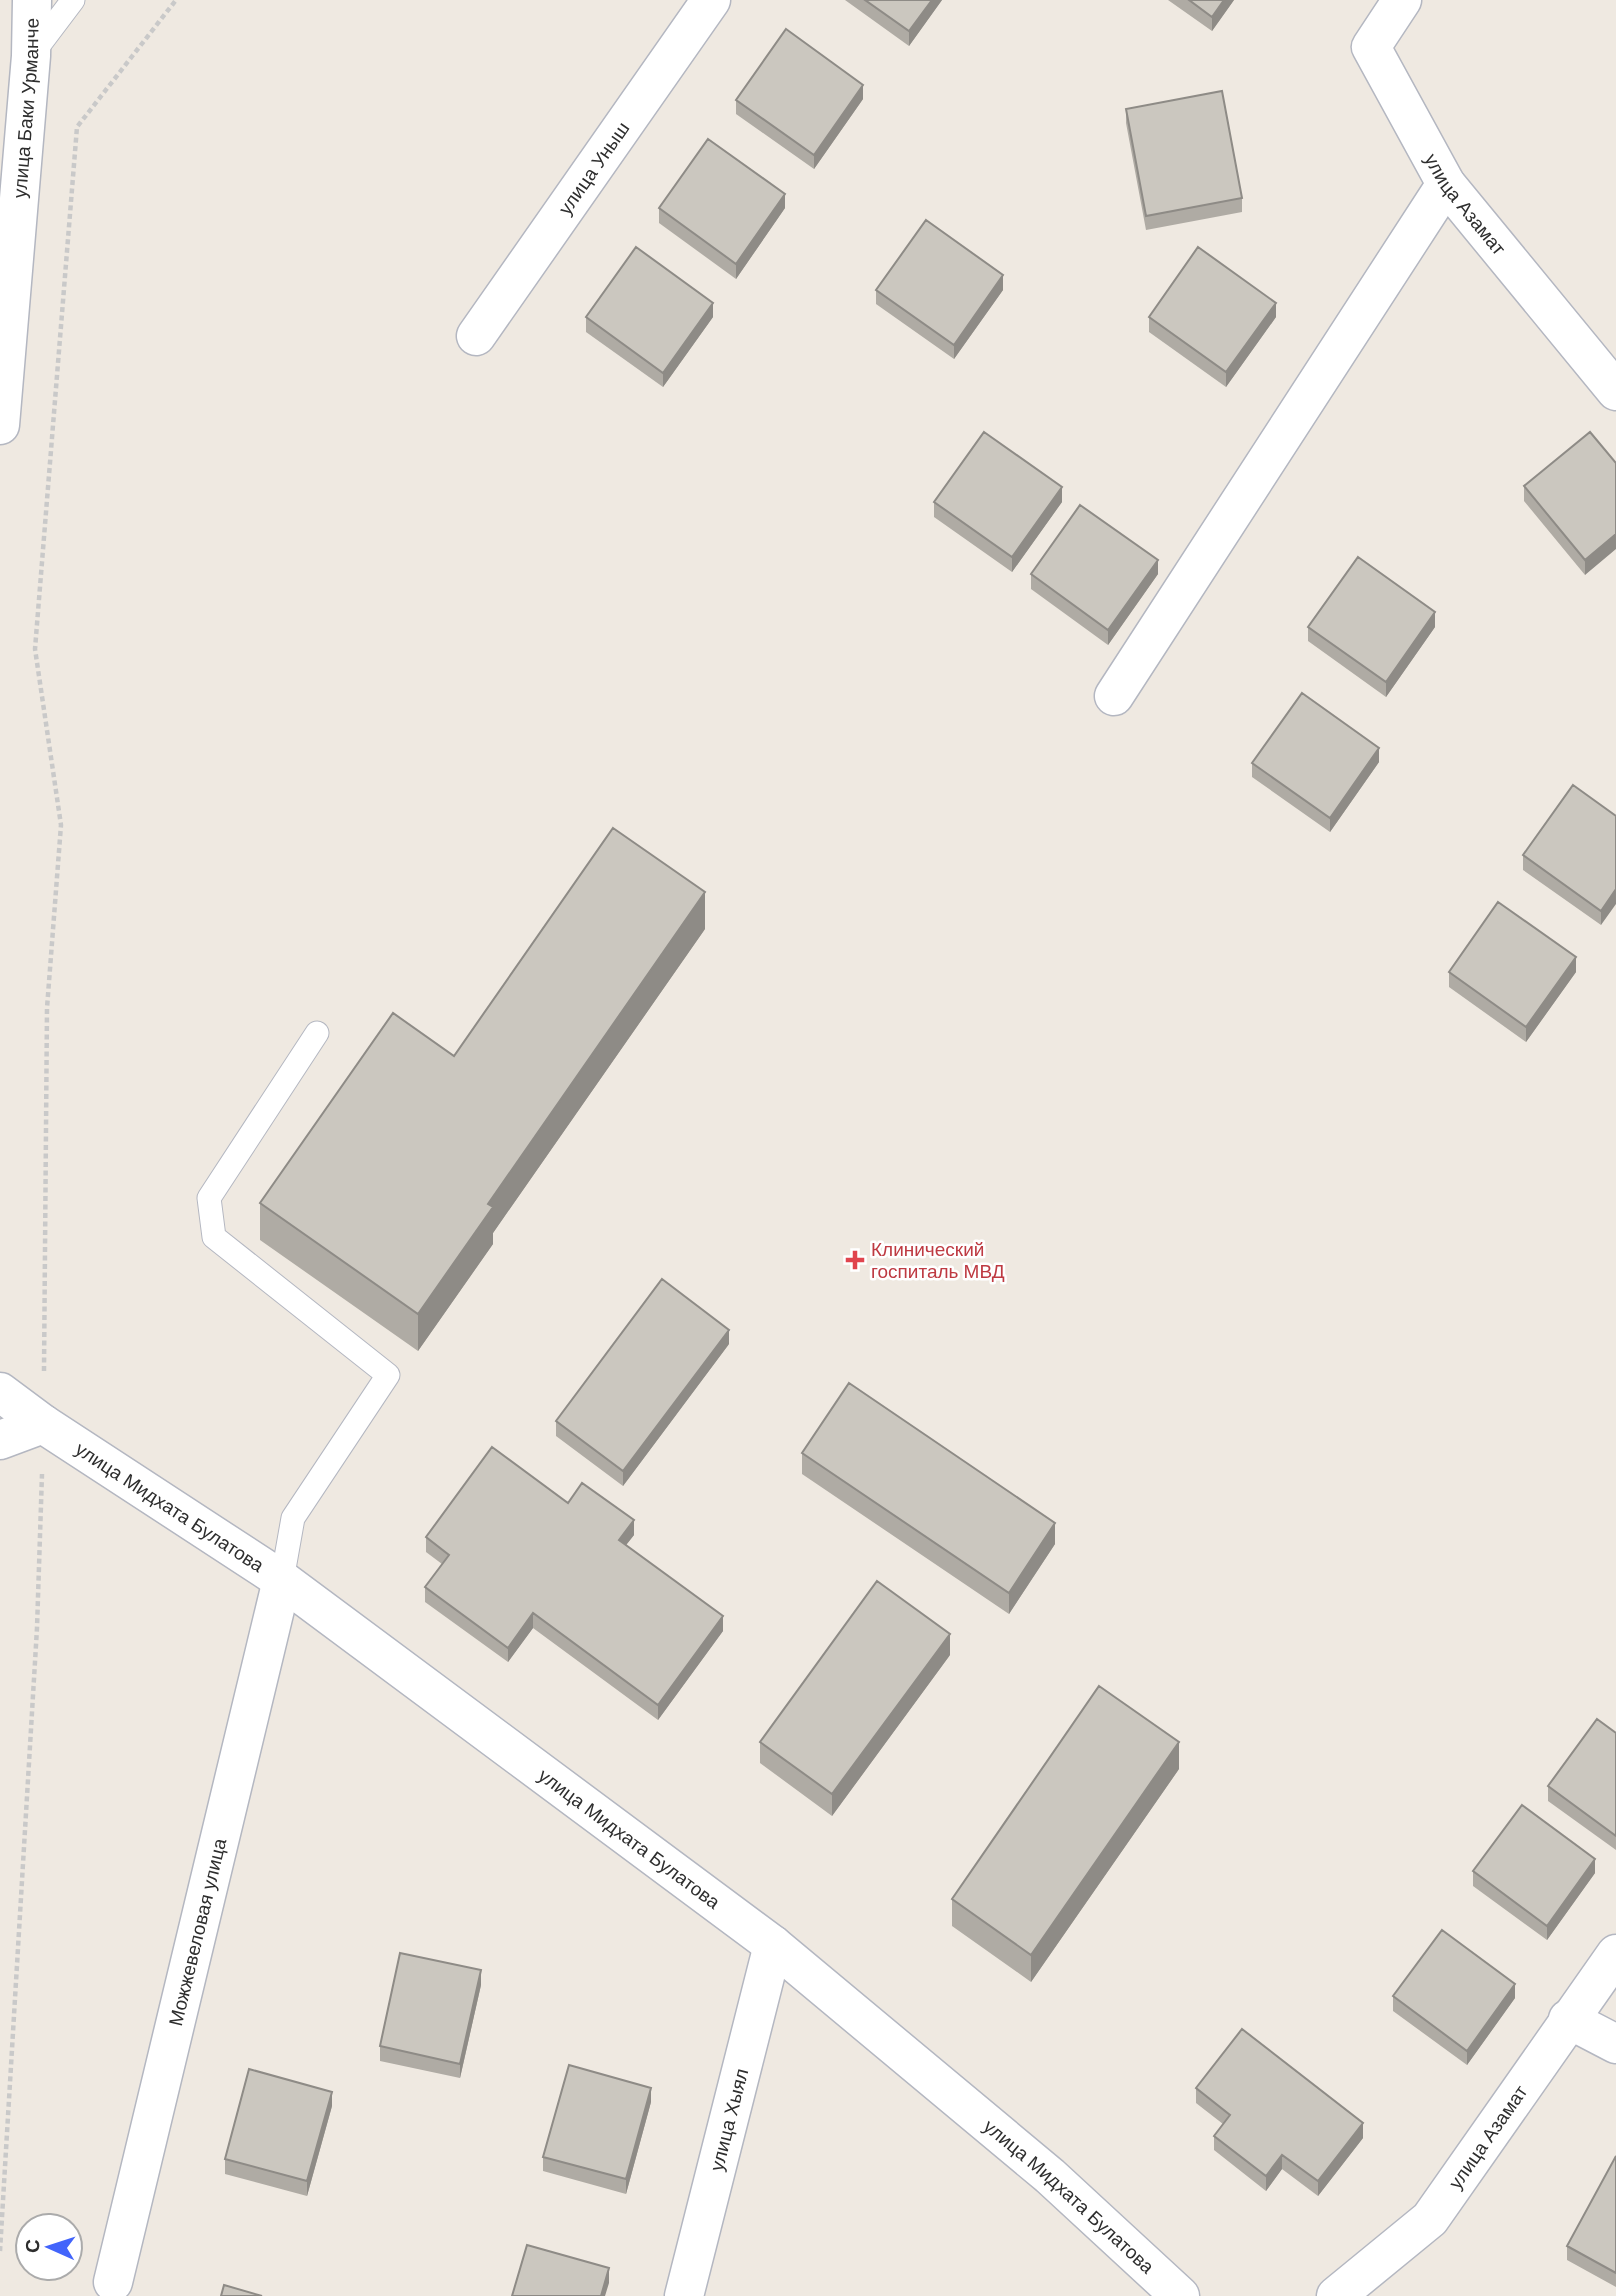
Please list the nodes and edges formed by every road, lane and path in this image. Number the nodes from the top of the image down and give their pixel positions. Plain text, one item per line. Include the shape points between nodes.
1 (32, 0) edge
2 (73, 0) edge
3 (176, 0) edge
4 (711, 0) edge
5 (1402, 0) edge
6 (31, 56) junction
7 (1446, 184) junction
8 (476, 336) dead end
9 (1616, 391) edge
10 (0, 425) edge
11 (1114, 696) dead end
12 (317, 1033) dead end
13 (0, 1392) edge
14 (43, 1424) junction
15 (0, 1440) edge
16 (282, 1580) junction
17 (773, 1944) junction
18 (1616, 1954) edge
19 (1568, 2019) junction
20 (1616, 2044) edge
21 (0, 2251) edge
22 (113, 2282) dead end
23 (684, 2296) edge
24 (1180, 2296) edge
25 (1336, 2296) edge

1 - 6 street, улица Баки Урманче
2 - 6 lane
3 - 14 path via 77,127 35,649 61,825 47,1008
4 - 8 street, улица Уныш
5 - 7 street, улица Азамат via 1371,47
6 - 10 street, улица Баки Урманче
7 - 9 street, улица Азамат
7 - 11 street
12 - 16 lane via 209,1198 214,1237 388,1375 293,1518
13 - 14 street, улица Мидхата Булатова
14 - 15 street
14 - 16 street, улица Мидхата Булатова
14 - 21 path via 37,1628
16 - 17 street, улица Мидхата Булатова
16 - 22 street, Можжевеловая улица
17 - 23 street, улица Хыял
17 - 24 street, улица Мидхата Булатова via 1050,2176
18 - 19 street, улица Азамат
19 - 20 street
19 - 25 street, улица Азамат via 1430,2219

